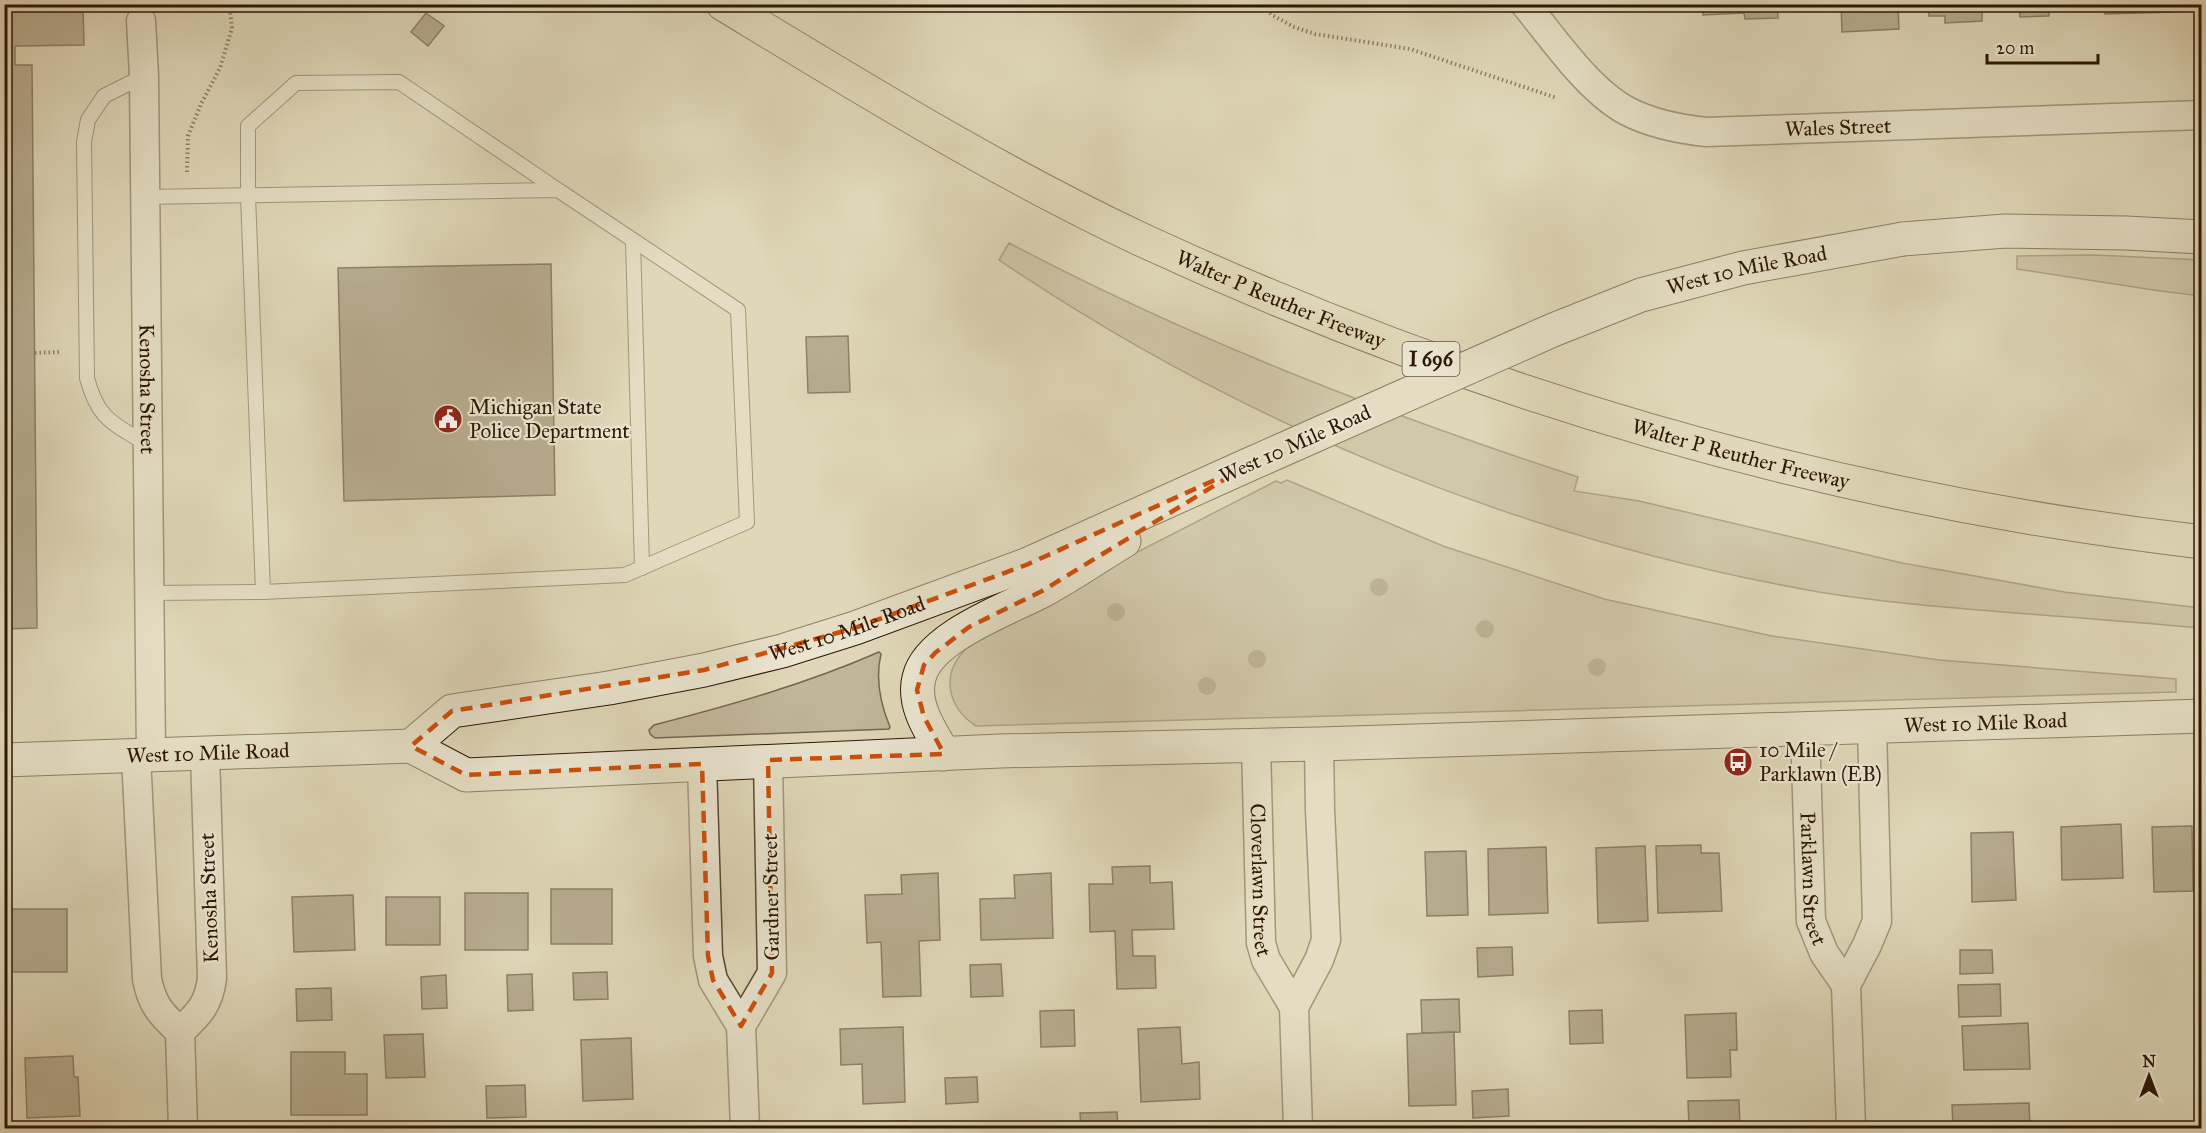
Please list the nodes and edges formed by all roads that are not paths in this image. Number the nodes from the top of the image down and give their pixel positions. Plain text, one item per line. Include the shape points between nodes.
1 (723, 4) edge
2 (1525, 4) edge
3 (138, 13) edge
4 (144, 76) junction
5 (2202, 115) edge
6 (558, 190) junction
7 (248, 195) junction
8 (145, 197) junction
9 (2202, 237) edge
10 (633, 240) junction
11 (148, 445) junction
12 (1248, 465) junction
13 (2202, 542) edge
14 (642, 568) junction
15 (263, 592) junction
16 (150, 593) junction
17 (2202, 716) edge
18 (1872, 726) junction
19 (1805, 729) junction
20 (1256, 744) junction
21 (1319, 744) junction
22 (411, 746) junction
23 (205, 754) junction
24 (944, 754) junction
25 (144, 756) junction
26 (4, 760) edge
27 (768, 760) junction
28 (702, 764) junction
29 (1846, 984) junction
30 (1294, 1007) junction
31 (741, 1026) junction
32 (180, 1032) junction
33 (183, 1128) edge
34 (745, 1128) edge
35 (1298, 1128) edge
36 (1851, 1128) edge

1 - 13 highway, Walter P Reuther Freeway / I 696 via 913,118 1139,238 1377,339 1498,384 1628,426 1858,484 2107,531
2 - 5 street, Wales Street via 1592,84 1625,110 1675,129 1718,132
3 - 4 street, Kenosha Street
4 - 8 street, Kenosha Street
4 - 11 lane via 104,96 88,120 84,142 87,378 92,399 106,418
6 - 7 lane
6 - 7 lane via 399,82 296,83 248,126
6 - 10 lane
7 - 8 lane
7 - 15 lane
8 - 11 street, Kenosha Street
9 - 12 main road, West 10 Mile Road, bridge via 2005,231 1903,239 1743,267 1641,294
10 - 14 lane
10 - 14 lane via 738,310 747,522
11 - 16 street, Kenosha Street
12 - 22 main road, West 10 Mile Road via 1026,565 855,628 704,670 452,711
12 - 24 main road via 1042,591 969,627 935,653 924,665 917,690 924,717
14 - 15 lane via 625,575
15 - 16 lane
16 - 25 street, Kenosha Street
17 - 18 main road, West 10 Mile Road
18 - 19 main road, West 10 Mile Road
18 - 29 street, Parklawn Street via 1877,921
19 - 21 main road, West 10 Mile Road
19 - 29 street, Parklawn Street via 1811,921 1824,953
20 - 21 main road, West 10 Mile Road
20 - 24 main road, West 10 Mile Road
20 - 30 street, Cloverlawn Street via 1261,943 1266,960
21 - 30 street, Cloverlawn Street via 1326,940
22 - 23 main road, West 10 Mile Road
22 - 28 main road, West 10 Mile Road via 466,775
23 - 25 main road, West 10 Mile Road
23 - 32 street, Kenosha Street via 212,978 205,1004
24 - 27 main road, West 10 Mile Road
25 - 26 main road, West 10 Mile Road
25 - 32 street, Kenosha Street via 147,979 160,1013
27 - 28 main road, West 10 Mile Road
27 - 31 street, Gardner Street via 772,973
28 - 31 street via 708,956 713,980
29 - 36 street
30 - 35 street, Cloverlawn Street
31 - 34 street
32 - 33 street

